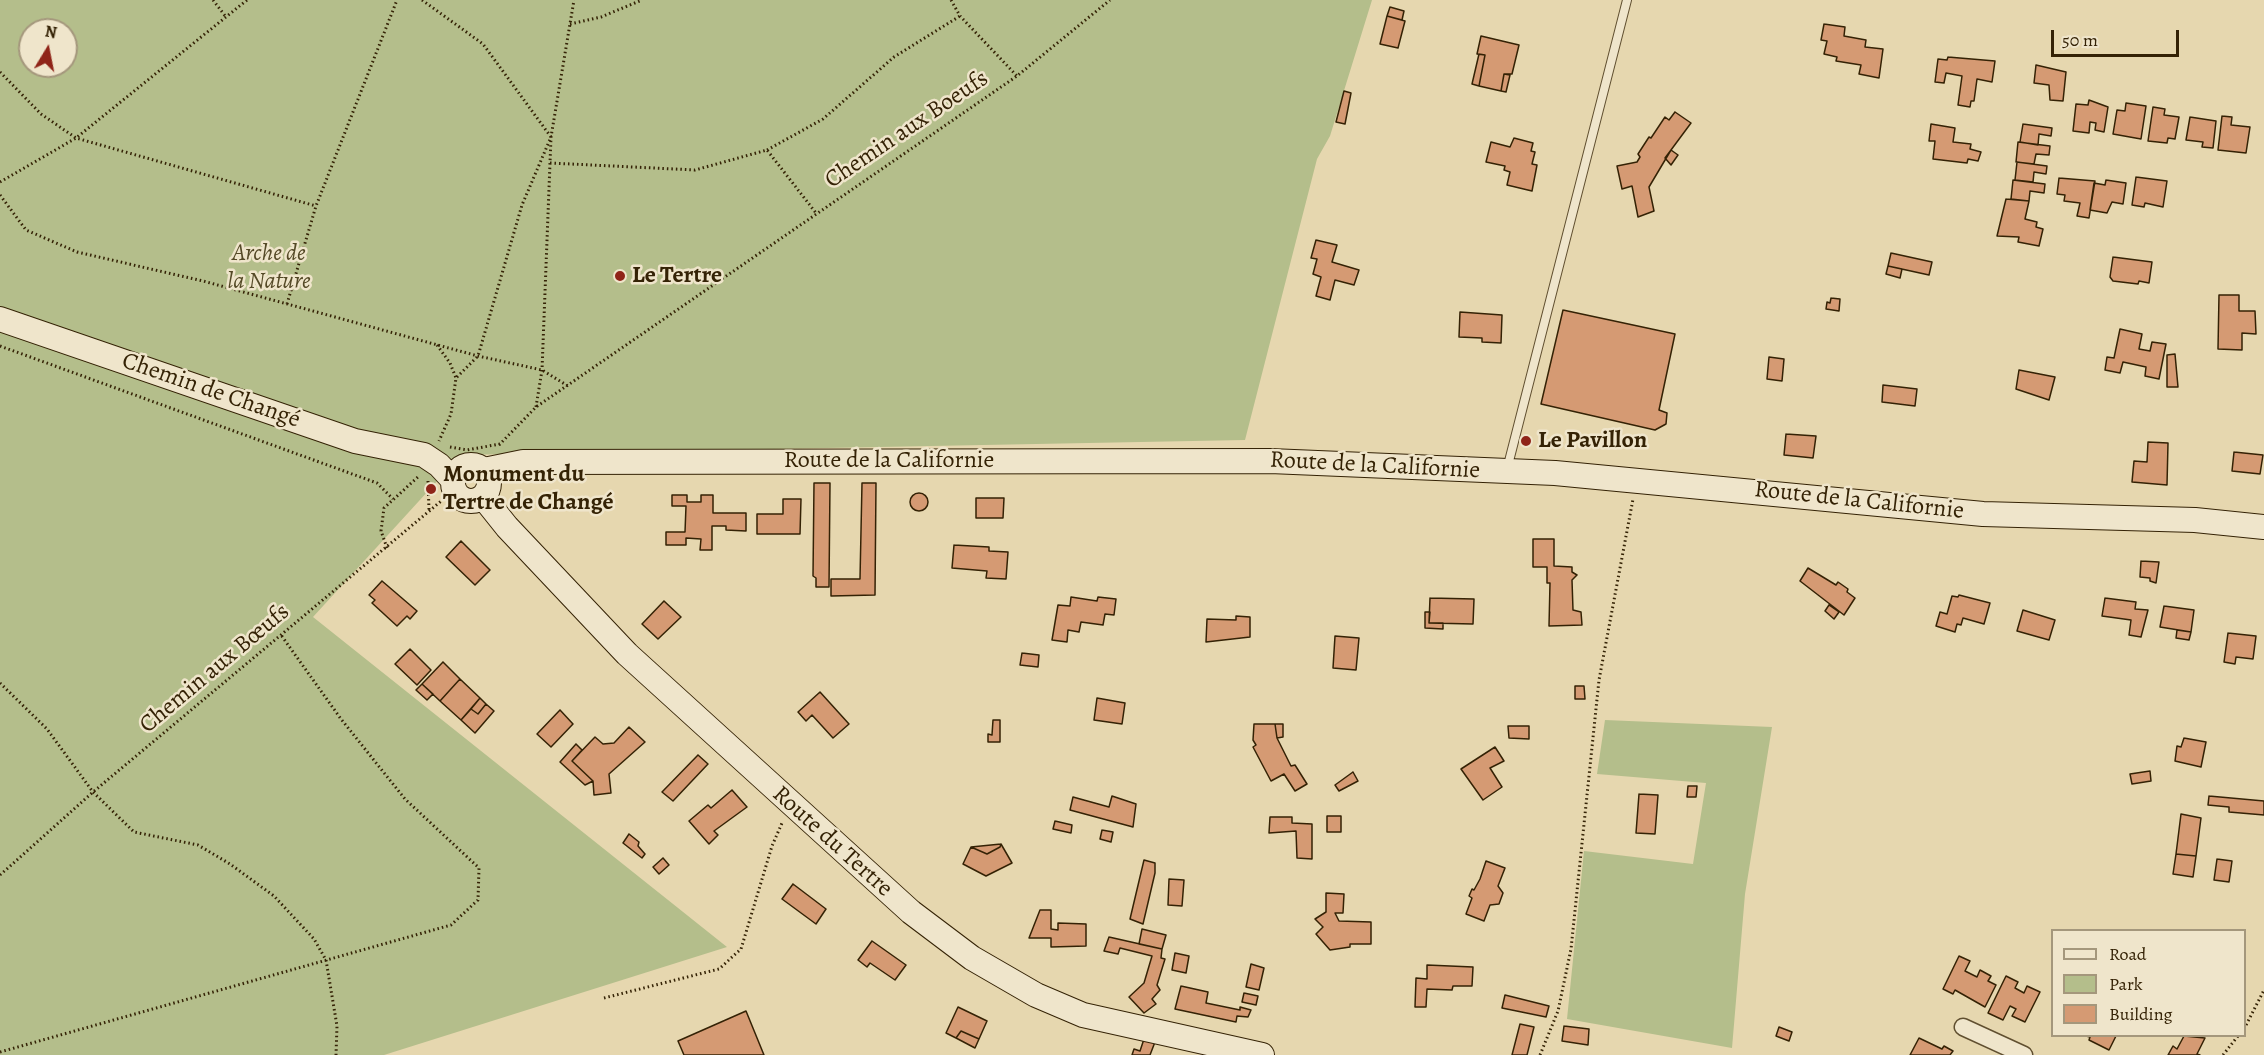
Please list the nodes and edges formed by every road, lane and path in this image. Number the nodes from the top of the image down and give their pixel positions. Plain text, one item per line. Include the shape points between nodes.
1 (213, 0) edge
2 (247, 0) edge
3 (397, 0) edge
4 (422, 0) edge
5 (574, 0) edge
6 (642, 0) edge
7 (951, 0) edge
8 (1110, 0) edge
9 (1627, 0) edge
10 (226, 16) junction
11 (960, 16) junction
12 (570, 24) junction
13 (0, 72) edge
14 (1017, 76) junction
15 (551, 137) junction
16 (76, 138) junction
17 (767, 150) junction
18 (550, 163) junction
19 (0, 182) edge
20 (0, 195) edge
21 (316, 206) junction
22 (816, 213) junction
23 (287, 303) junction
24 (0, 319) edge
25 (435, 344) junction
26 (0, 346) edge
27 (478, 356) junction
28 (542, 370) junction
29 (456, 378) junction
30 (568, 386) junction
31 (536, 407) junction
32 (447, 447) dead end
33 (427, 463) junction
34 (1507, 472) junction
35 (465, 476) junction
36 (1637, 480) junction
37 (393, 499) junction
38 (429, 510) junction
39 (2264, 526) edge
40 (387, 548) junction
41 (281, 635) junction
42 (0, 683) edge
43 (93, 792) junction
44 (790, 805) junction
45 (0, 874) edge
46 (326, 960) junction
47 (2264, 990) edge
48 (604, 998) dead end
49 (2246, 1025) edge
50 (1963, 1027) dead end
51 (2236, 1037) edge
52 (0, 1052) edge
53 (336, 1055) edge
54 (1262, 1055) edge
55 (1540, 1055) edge
56 (2024, 1055) edge
57 (2223, 1055) edge

1 - 10 path
2 - 10 path
3 - 21 path
4 - 15 path via 483,44
5 - 12 path
6 - 12 path
7 - 11 path, Chemin aux Boeufs
8 - 14 path, Chemin aux Boeufs
9 - 34 lane
10 - 16 path
11 - 14 path, Chemin aux Boeufs
11 - 17 path via 894,57 823,119
12 - 15 path
13 - 16 path via 41,114
14 - 22 path, Chemin aux Boeufs
15 - 18 path
15 - 27 path via 522,205
16 - 19 path
16 - 21 path
17 - 18 path via 695,170
17 - 22 path, Chemin aux Boeufs
18 - 28 path
20 - 23 path via 26,230 77,252
21 - 23 path
22 - 30 path, Chemin aux Boeufs
23 - 25 path
24 - 33 street, Chemin de Changé
25 - 27 path
25 - 29 path
26 - 37 path via 377,483
27 - 28 path
27 - 29 path
28 - 30 path
28 - 31 path
29 - 33 path via 451,414
30 - 31 path, Chemin aux Boeufs
31 - 32 path, Chemin aux Boeufs via 501,443 467,450
33 - 35 street, Chemin de Changé
33 - 37 path
33 - 38 path
34 - 35 street, Route de la Californie via 1270,461 523,462
34 - 36 street, Route de la Californie
35 - 38 path, Chemin aux Bœufs
35 - 44 street, Route du Tertre via 489,487 483,497 507,527 627,654
36 - 39 street, Route de la Californie via 1983,514 2195,520
36 - 55 path via 1599,680 1571,949 1558,1011
37 - 40 path via 384,508 381,531
38 - 40 path, Chemin aux Bœufs
40 - 41 path, Chemin aux Bœufs
41 - 43 path, Chemin aux Bœufs
41 - 46 path via 405,799 479,868 477,900 451,925
42 - 43 path via 47,729
43 - 45 path, Chemin aux Bœufs
43 - 46 path via 134,832 198,845 248,877 274,896 314,939
44 - 48 path via 772,846 741,948 719,969
44 - 54 street, Route du Tertre via 911,912 972,958 1036,995 1083,1016
46 - 52 path
46 - 53 path via 337,1026
47 - 49 path
50 - 56 street
51 - 57 path

